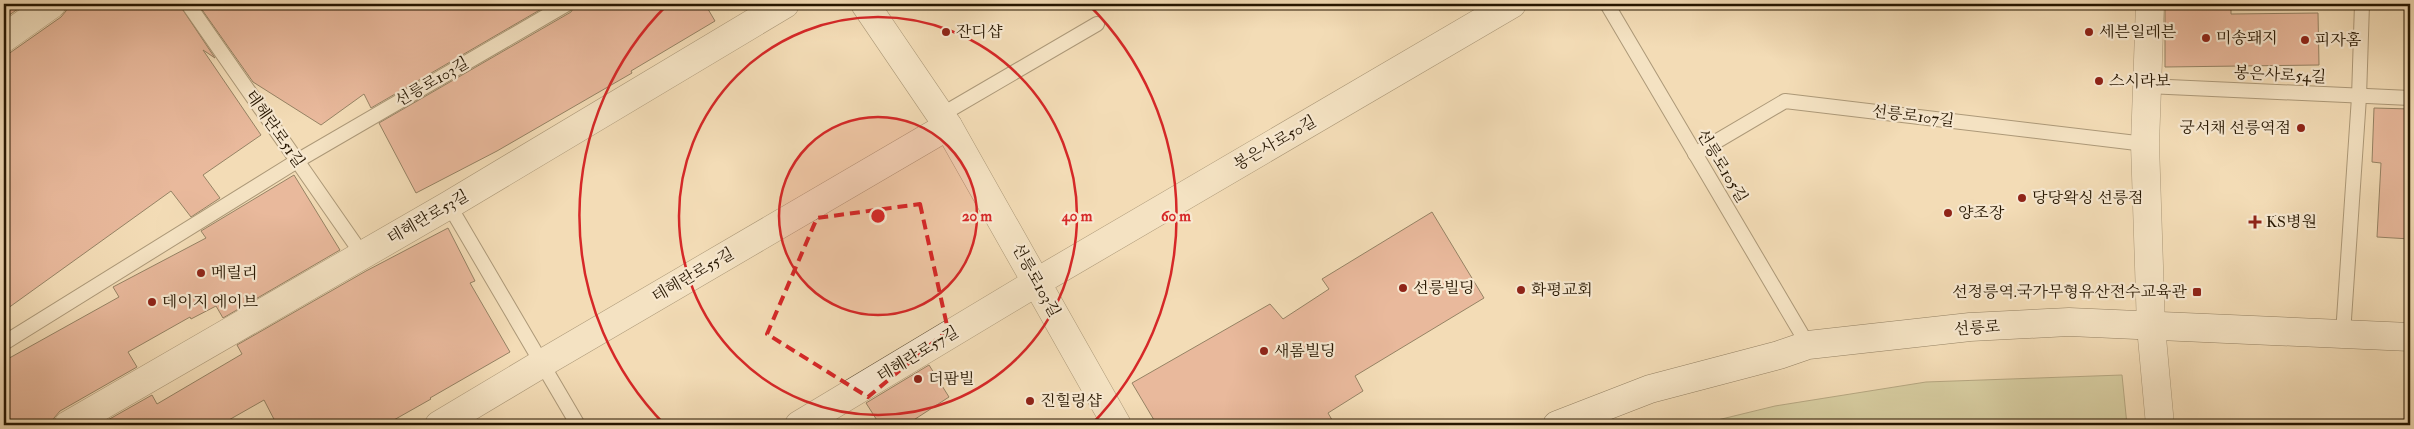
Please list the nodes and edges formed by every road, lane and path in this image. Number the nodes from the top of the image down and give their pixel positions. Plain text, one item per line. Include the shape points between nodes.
1 (52, 4) edge
2 (188, 4) edge
3 (567, 4) edge
4 (785, 4) edge
5 (865, 4) edge
6 (1512, 4) edge
7 (1607, 4) edge
8 (2150, 4) edge
9 (2362, 4) edge
10 (1097, 24) dead end
11 (4, 38) edge
12 (2147, 86) junction
13 (2360, 97) junction
14 (2410, 98) edge
15 (945, 121) junction
16 (2145, 144) junction
17 (1695, 154) junction
18 (297, 161) junction
19 (449, 206) junction
20 (362, 254) junction
21 (1038, 282) junction
22 (2151, 327) junction
23 (2343, 334) junction
24 (2410, 337) edge
25 (4, 343) edge
26 (1808, 345) junction
27 (541, 364) junction
28 (1112, 424) edge
29 (68, 425) edge
30 (440, 425) edge
31 (578, 425) edge
32 (799, 425) edge
33 (1557, 425) edge
34 (2160, 425) edge

1 - 11 street
2 - 18 lane, 테헤란로51길
3 - 18 lane, 선릉로103길
4 - 19 street, 테헤란로53길
5 - 15 street, 선릉로103길
6 - 21 street, 봉은사로50길
7 - 17 lane, 선릉로105길
8 - 12 street
9 - 13 lane
10 - 15 lane
12 - 13 lane, 봉은사로54길
12 - 16 street
13 - 14 lane, 봉은사로54길
13 - 23 lane
15 - 21 street, 선릉로103길
15 - 27 street, 테헤란로55길
16 - 17 lane, 선릉로107길 via 1785,101
16 - 22 street
17 - 26 lane, 선릉로105길
18 - 20 lane, 테헤란로51길
18 - 25 lane
19 - 20 street, 테헤란로53길
19 - 27 lane
20 - 29 street, 테헤란로53길
21 - 28 street, 선릉로103길
21 - 32 street, 테헤란로57길
22 - 23 street, 선릉로
22 - 26 street, 선릉로 via 2070,322 1980,327
22 - 34 street
23 - 24 street, 선릉로
26 - 33 street, 선릉로 via 1650,389
27 - 30 street, 테헤란로55길
27 - 31 lane

